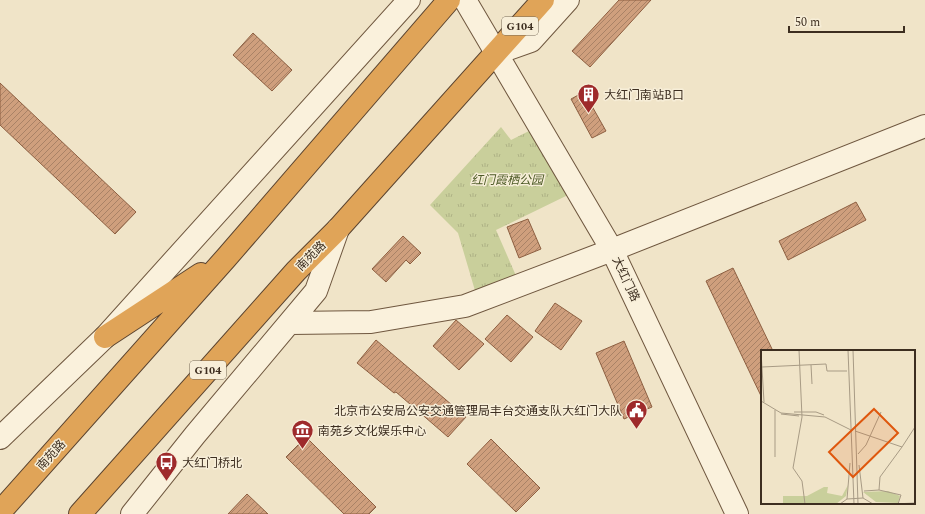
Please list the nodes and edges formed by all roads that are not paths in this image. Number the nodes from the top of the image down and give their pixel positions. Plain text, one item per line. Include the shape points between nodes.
1 (409, 0) edge
2 (449, 0) edge
3 (465, 0) edge
4 (481, 0) edge
5 (543, 0) edge
6 (568, 0) edge
7 (497, 52) junction
8 (925, 126) edge
9 (338, 229) junction
10 (612, 250) junction
11 (226, 258) junction
12 (290, 323) junction
13 (105, 337) junction
14 (0, 438) edge
15 (0, 512) edge
16 (80, 514) edge
17 (132, 514) edge
18 (737, 514) edge

1 - 13 street
2 - 11 highway, 南苑路
3 - 7 street
4 - 7 street
5 - 7 highway, 南苑路 / G104
6 - 7 street via 531,41
7 - 9 highway, 南苑路 / G104
7 - 10 street, 大红门路
8 - 10 street
9 - 12 street via 316,290
9 - 16 highway, 南苑路 / G104 via 296,271
10 - 12 street via 465,306 371,322
10 - 18 street, 大红门路
11 - 13 highway
11 - 15 highway, 南苑路
12 - 17 street
13 - 14 street

